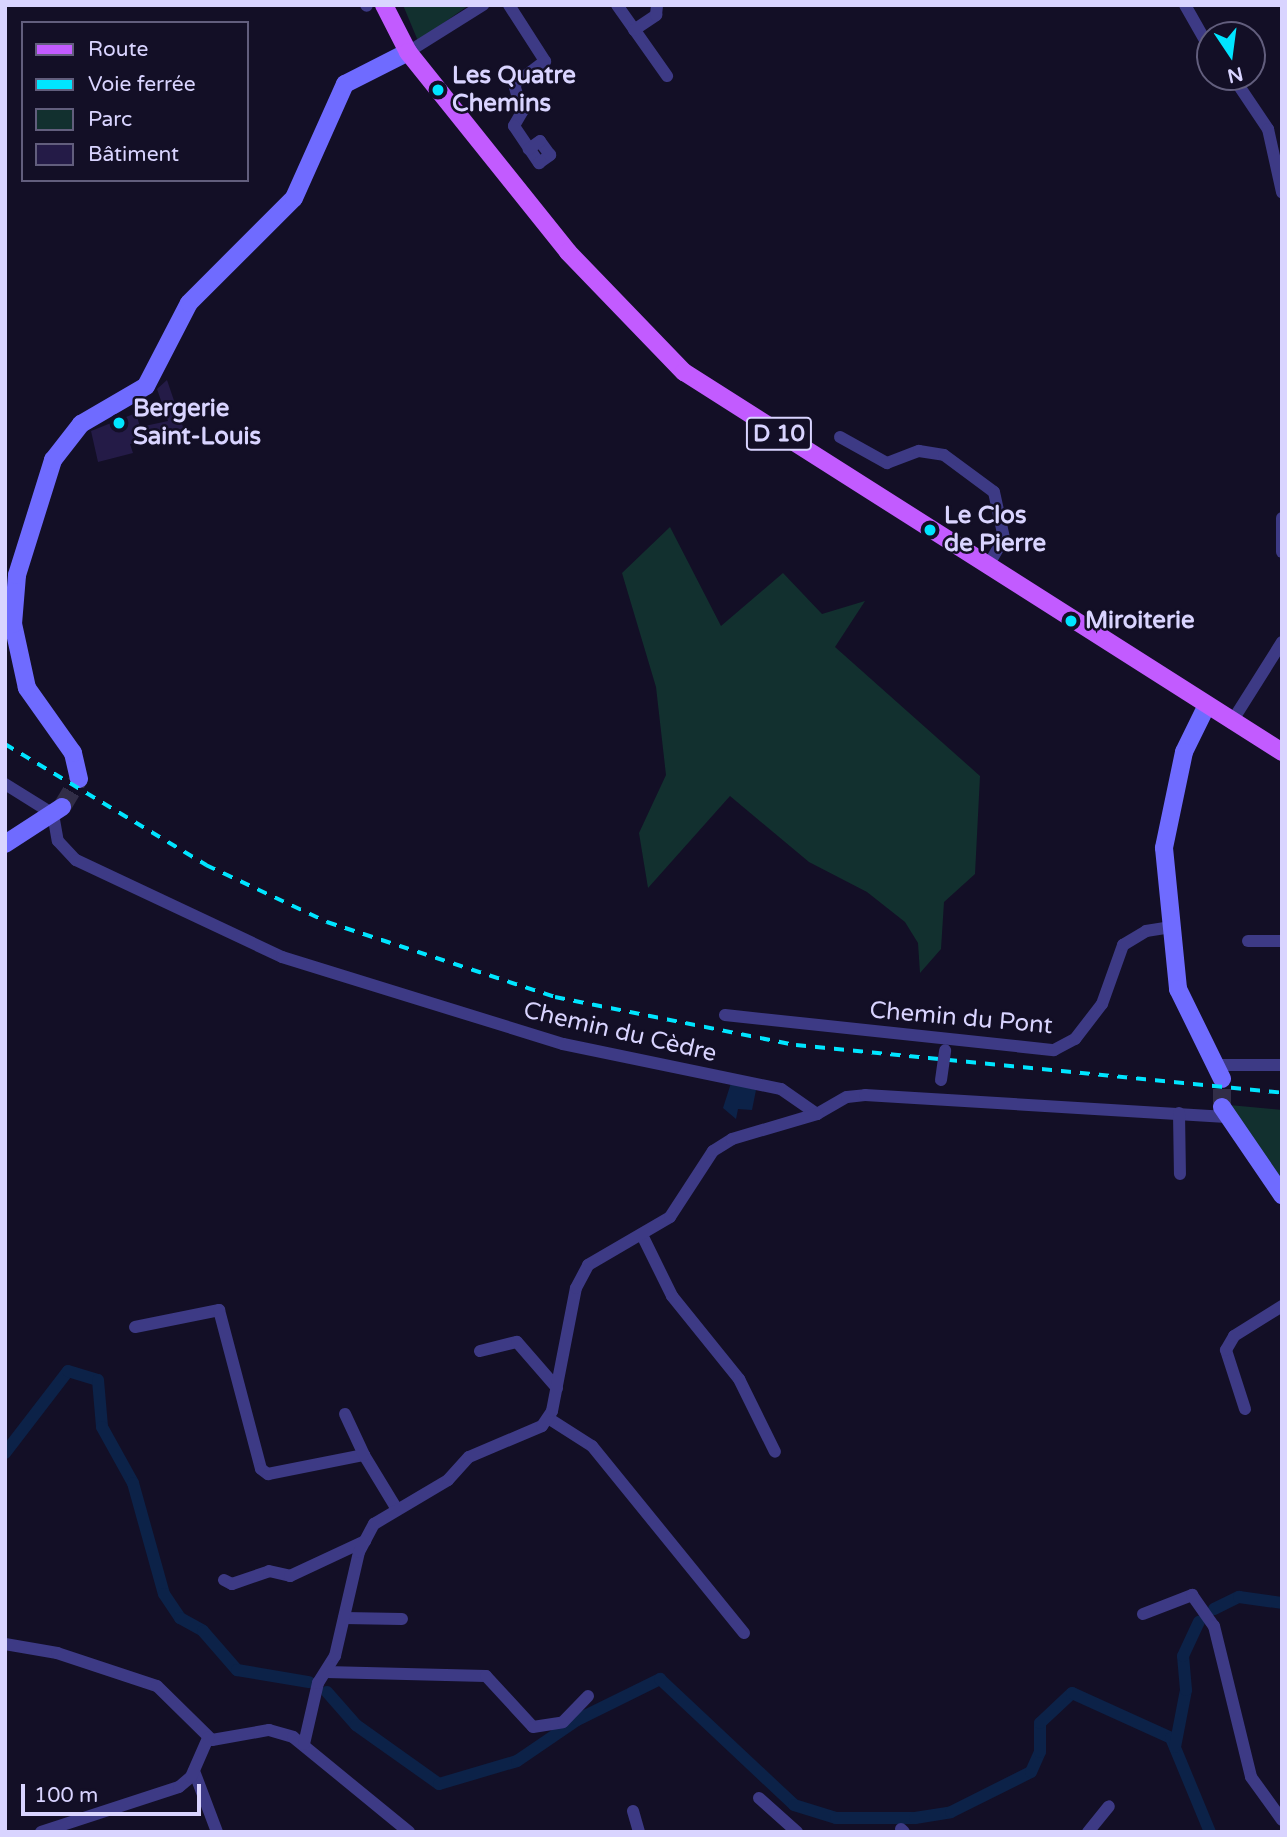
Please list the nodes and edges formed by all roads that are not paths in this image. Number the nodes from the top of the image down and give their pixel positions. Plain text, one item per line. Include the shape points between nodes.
1 (394, 5) edge
2 (483, 5) edge
3 (509, 5) edge
4 (617, 5) edge
5 (657, 5) edge
6 (1185, 5) edge
7 (372, 6) edge
8 (1196, 24) edge
9 (634, 30) junction
10 (406, 48) junction
11 (667, 76) dead end
12 (1244, 91) edge
13 (529, 149) dead end
14 (1282, 192) edge
15 (840, 437) dead end
16 (1282, 518) edge
17 (1282, 552) edge
18 (987, 567) junction
19 (1282, 642) edge
20 (1206, 707) junction
21 (1231, 723) junction
22 (1282, 752) edge
23 (79, 779) dead end
24 (5, 784) edge
25 (57, 810) junction
26 (5, 844) edge
27 (1170, 927) junction
28 (1248, 941) dead end
29 (1282, 941) edge
30 (725, 1015) dead end
31 (945, 1045) junction
32 (1279, 1062) edge
33 (1220, 1072) joint
34 (940, 1098) junction
35 (1224, 1112) joint
36 (1179, 1113) junction
37 (817, 1114) junction
38 (1180, 1174) dead end
39 (1282, 1195) edge
40 (643, 1237) junction
41 (1282, 1306) edge
42 (135, 1327) dead end
43 (480, 1351) dead end
44 (557, 1388) junction
45 (1245, 1409) dead end
46 (345, 1414) dead end
47 (548, 1418) junction
48 (775, 1452) dead end
49 (364, 1455) junction
50 (395, 1506) junction
51 (365, 1541) junction
52 (224, 1580) dead end
53 (1143, 1614) dead end
54 (344, 1618) junction
55 (402, 1619) dead end
56 (744, 1633) dead end
57 (5, 1644) edge
58 (326, 1672) junction
59 (588, 1696) dead end
60 (208, 1738) junction
61 (304, 1744) junction
62 (194, 1771) junction
63 (759, 1798) dead end
64 (1109, 1806) dead end
65 (633, 1811) dead end
66 (1282, 1819) edge
67 (41, 1832) edge
68 (218, 1832) edge
69 (409, 1832) edge
70 (639, 1832) edge
71 (797, 1832) edge
72 (1087, 1832) edge

1 - 10 main road, D 10
2 - 10 street
3 - 13 street via 545,61 514,84 522,101 514,126
4 - 9 street
5 - 9 street via 656,16
6 - 8 street
7 - 10 main road, D 10
9 - 11 street
10 - 18 main road, D 10 via 568,252 657,349 723,399
10 - 23 street via 345,85 318,156 294,198 189,303 146,386 81,424 53,460 17,575 13,624 27,688 73,753
12 - 14 street via 1260,112
15 - 18 street via 887,463 919,451 944,455 995,492 1004,538
16 - 17 street
18 - 20 main road, D 10
19 - 21 street
20 - 21 main road, D 10
20 - 27 street via 1184,752 1166,823
21 - 22 main road, D 10
24 - 25 street
25 - 26 street
25 - 37 street, Chemin du Cèdre via 58,842 76,860 282,957 563,1044 781,1089
27 - 31 street, Chemin du Pont via 1146,930 1123,945 1102,1004 1067,1046 1042,1050
27 - 33 street via 1178,989
28 - 29 street
30 - 31 street, Chemin du Pont
31 - 34 street, bridge
32 - 33 street
34 - 36 street
34 - 37 street via 847,1097
35 - 36 street
35 - 39 street
36 - 38 street
37 - 40 street via 732,1139 713,1151 670,1217
40 - 44 street via 588,1265 576,1288
40 - 48 street via 672,1296 739,1379
41 - 45 street via 1234,1336 1226,1350
42 - 49 street via 211,1310 223,1314 264,1472
43 - 44 street via 517,1342
44 - 47 street
46 - 49 street
47 - 50 street via 525,1435 469,1457 448,1480
47 - 56 street via 592,1446
49 - 50 street
50 - 51 street
51 - 52 street via 290,1576 269,1571 232,1584
51 - 54 street
53 - 66 street via 1192,1595 1214,1626 1251,1777
54 - 55 street
54 - 58 street
57 - 60 street via 57,1653 157,1686
58 - 59 street via 486,1676 533,1727 563,1722
58 - 61 street
60 - 61 street via 236,1741 269,1730
60 - 62 street
61 - 69 street
62 - 67 street via 179,1787
62 - 68 street
63 - 71 street
64 - 72 street
65 - 70 street

